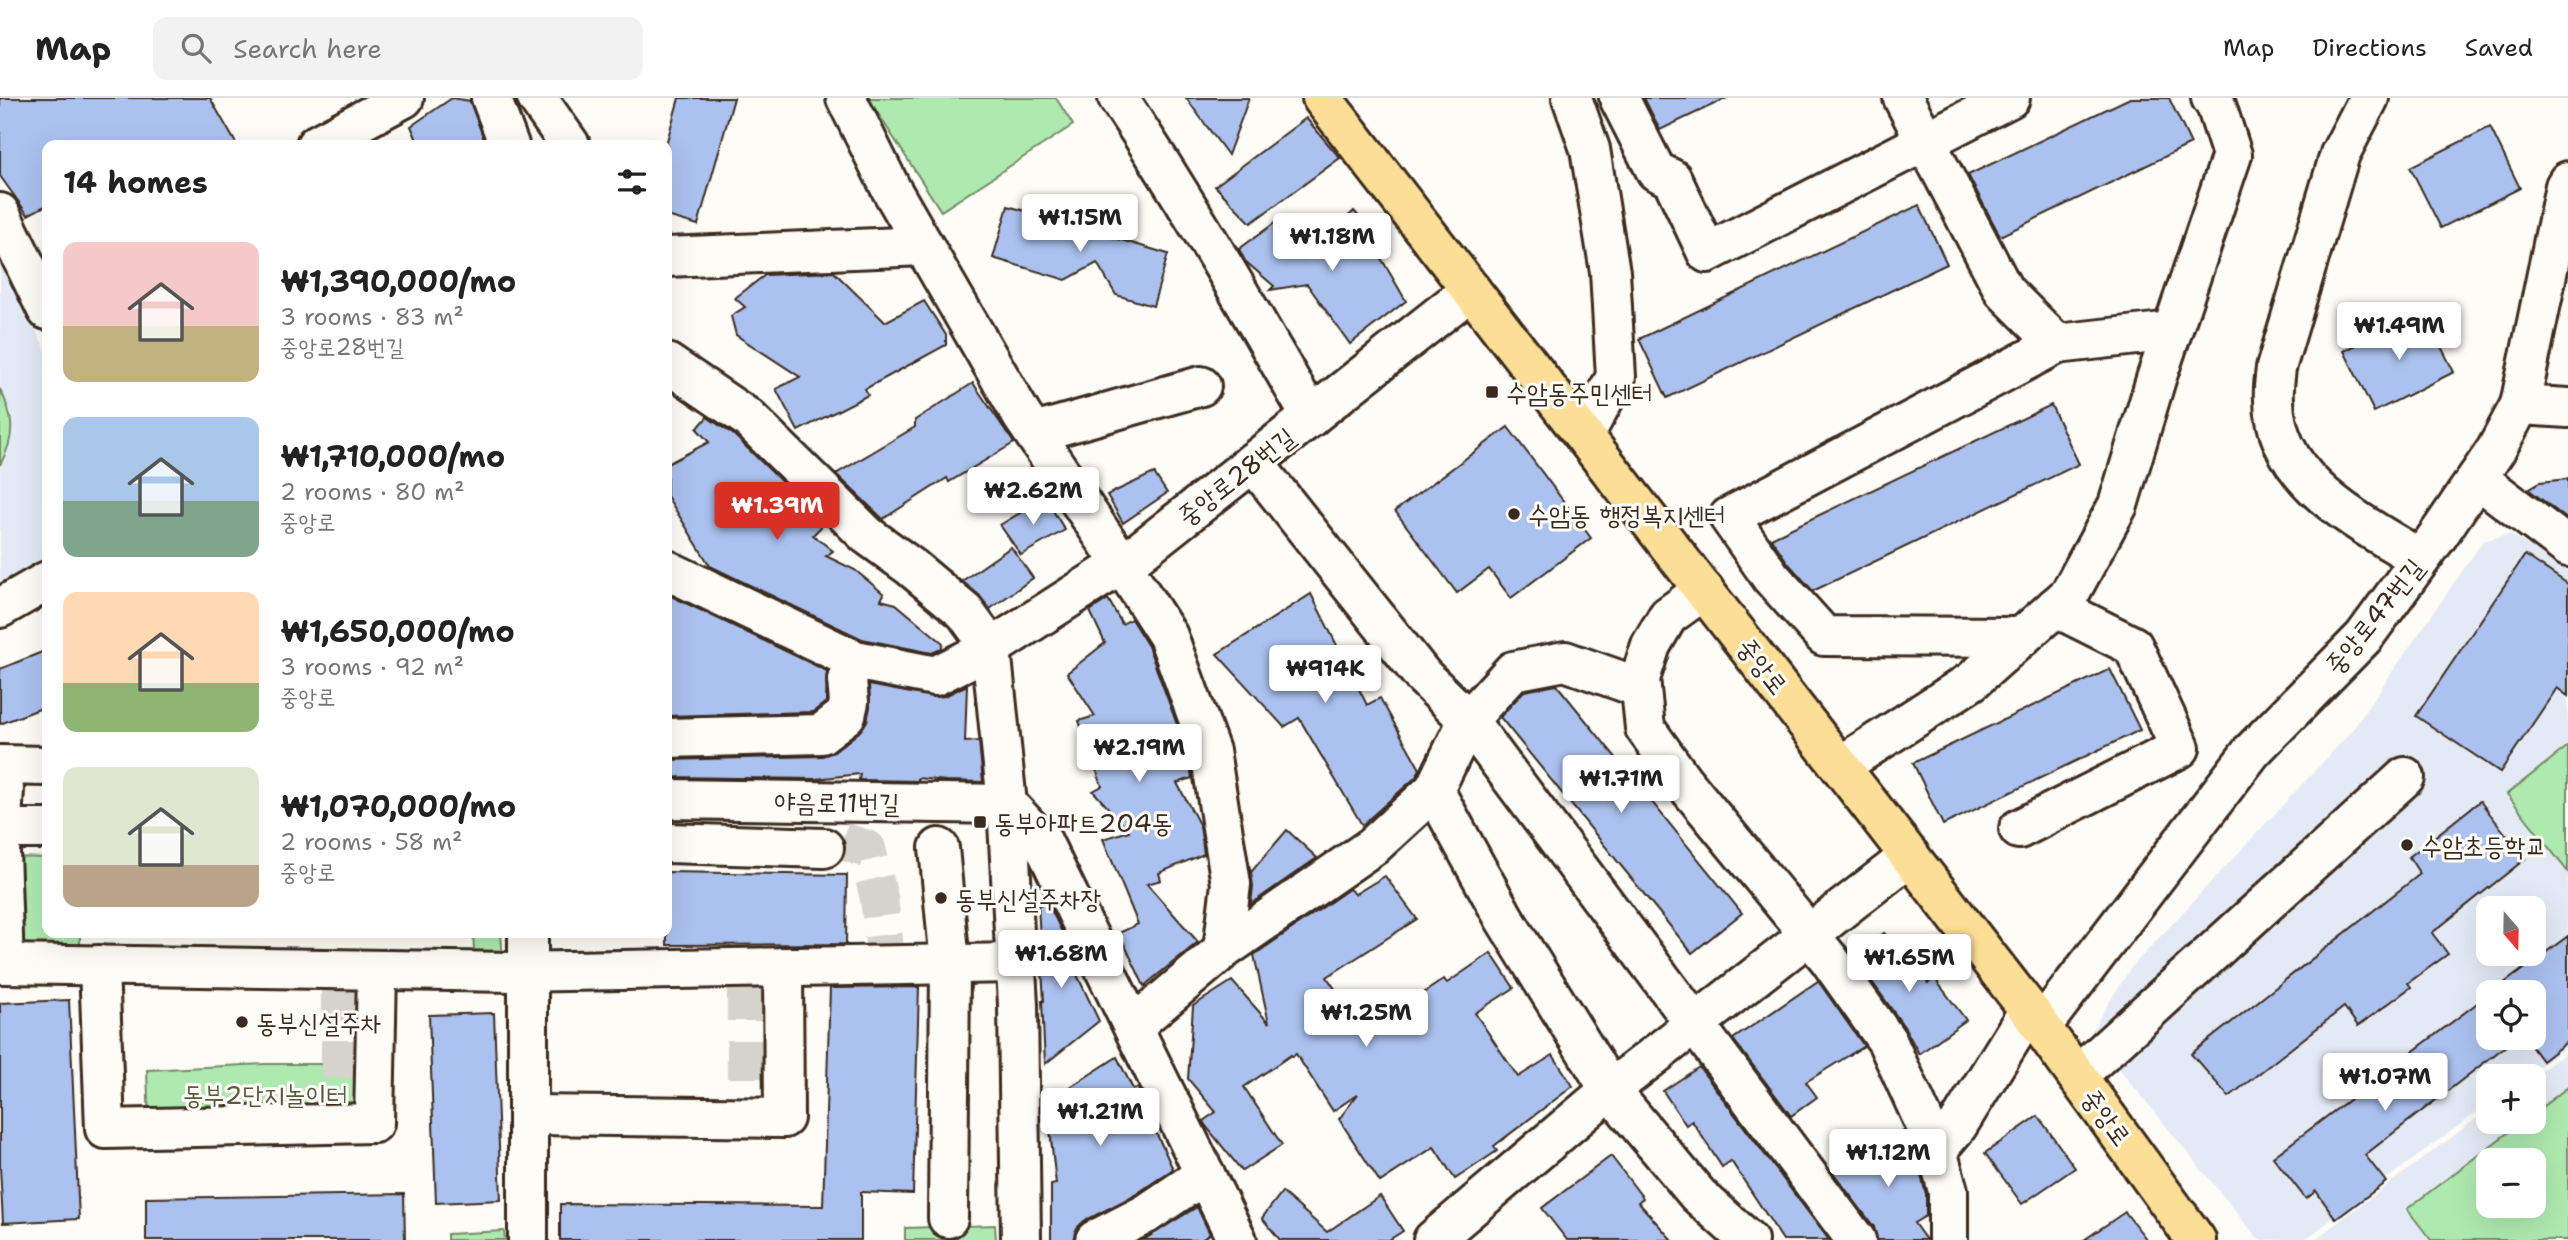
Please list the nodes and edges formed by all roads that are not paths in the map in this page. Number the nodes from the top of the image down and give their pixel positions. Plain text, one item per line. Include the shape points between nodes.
1 (404, 98) edge
2 (491, 98) edge
3 (537, 98) edge
4 (846, 98) edge
5 (1118, 98) edge
6 (1322, 98) edge
7 (1572, 98) edge
8 (1619, 98) edge
9 (1903, 98) edge
10 (2010, 98) edge
11 (2211, 98) edge
12 (2369, 98) edge
13 (325, 140) edge
14 (507, 140) edge
15 (566, 140) edge
16 (1925, 142) junction
17 (2568, 181) edge
18 (0, 213) edge
19 (924, 246) junction
20 (672, 257) edge
21 (1471, 290) junction
22 (42, 292) edge
23 (2172, 331) junction
24 (2057, 344) junction
25 (672, 366) edge
26 (1201, 386) dead end
27 (2520, 405) junction
28 (2568, 408) edge
29 (1311, 417) junction
30 (1034, 433) junction
31 (1584, 435) junction
32 (1254, 462) junction
33 (2477, 478) junction
34 (2568, 547) edge
35 (2420, 559) junction
36 (1122, 564) junction
37 (672, 572) edge
38 (42, 584) edge
39 (1704, 590) junction
40 (2055, 607) junction
41 (0, 609) edge
42 (42, 610) edge
43 (2022, 637) junction
44 (991, 648) junction
45 (855, 660) junction
46 (1641, 688) junction
47 (1468, 720) junction
48 (672, 737) edge
49 (1840, 766) junction
50 (42, 768) edge
51 (2405, 776) dead end
52 (1, 781) edge
53 (42, 789) edge
54 (1434, 790) junction
55 (672, 799) edge
56 (1007, 804) junction
57 (1, 829) edge
58 (2019, 829) dead end
59 (42, 830) edge
60 (672, 844) edge
61 (824, 848) tunnel mouth
62 (939, 848) dead end
63 (1910, 856) junction
64 (1808, 936) junction
65 (528, 938) edge
66 (1223, 950) junction
67 (1015, 963) junction
68 (2, 964) edge
69 (950, 964) junction
70 (99, 965) junction
71 (783, 967) junction
72 (377, 970) junction
73 (527, 972) junction
74 (2035, 1018) junction
75 (1695, 1025) junction
76 (1133, 1026) junction
77 (2077, 1076) junction
78 (1609, 1090) junction
79 (528, 1115) junction
80 (1937, 1150) junction
81 (1205, 1174) junction
82 (948, 1218) dead end
83 (2188, 1237) edge
84 (528, 1240) edge
85 (1021, 1240) edge
86 (1095, 1240) edge
87 (1237, 1240) edge
88 (1433, 1240) edge
89 (1748, 1240) edge
90 (1856, 1240) edge
91 (1948, 1240) edge

1 - 13 street
2 - 14 street
3 - 15 street
4 - 19 street
5 - 29 street
6 - 21 main road, 중앙로
7 - 31 street via 1590,149 1610,272 1616,377
8 - 16 street via 1656,171 1672,179 1707,253
9 - 16 street
10 - 16 street
11 - 23 street via 2232,155
12 - 35 street via 2336,166 2276,368 2273,401 2280,436 2305,479 2335,506
16 - 24 street via 2004,291
17 - 27 street, 중앙로47번길
18 - 22 street
19 - 20 street
19 - 30 street
21 - 29 street, 중앙로28번길
21 - 31 main road, 중앙로
23 - 24 street
23 - 40 street via 2118,505 2069,595
24 - 43 street via 1728,517 1771,577 1824,636
25 - 44 street via 748,418 867,535 965,612
26 - 30 street
27 - 28 street
27 - 33 street, 중앙로47번길
29 - 32 street, 중앙로28번길
30 - 36 street
31 - 39 main road, 중앙로
32 - 36 street, 중앙로28번길
32 - 47 street via 1423,676
33 - 34 street
33 - 35 street, 중앙로47번길
35 - 74 street, 중앙로47번길 via 2364,637 2252,751
36 - 44 street, 중앙로28번길
36 - 66 street via 1168,636 1210,751 1231,884
37 - 45 street, 중앙로28번길
38 - 41 street
39 - 46 street via 1668,616 1651,645
39 - 49 main road, 중앙로
40 - 43 street
40 - 58 street via 2133,646 2180,748
41 - 42 street
43 - 49 street via 1972,681
44 - 45 street, 중앙로28번길 via 935,676
44 - 56 street
45 - 48 street via 847,680 846,715 821,734
46 - 47 street via 1564,661 1513,671
46 - 64 street via 1645,728
47 - 54 street
47 - 75 street
49 - 63 main road, 중앙로
50 - 52 street
51 - 77 street
52 - 53 street
52 - 57 street
54 - 66 street via 1373,846
54 - 78 street via 1504,918
55 - 56 street, 야음로11번길
56 - 67 street
56 - 76 street via 1042,841
57 - 59 street
57 - 68 street
60 - 61 street
62 - 69 street
63 - 64 street
63 - 74 main road, 중앙로
64 - 75 street
64 - 80 street via 1887,1041
65 - 73 street
66 - 76 street
67 - 69 street
67 - 85 street
68 - 70 street
69 - 71 street
69 - 82 street
70 - 72 street
70 - 72 street via 105,1129 374,1123
71 - 73 street
71 - 79 street via 784,1118
72 - 73 street
73 - 79 street
74 - 77 main road, 중앙로
74 - 80 street, 중앙로47번길
75 - 78 street
75 - 90 street
76 - 81 street
77 - 83 main road, 중앙로
78 - 88 street
78 - 89 street via 1699,1195
79 - 84 street
80 - 91 street via 1948,1191
81 - 86 street via 1146,1214
81 - 87 street

